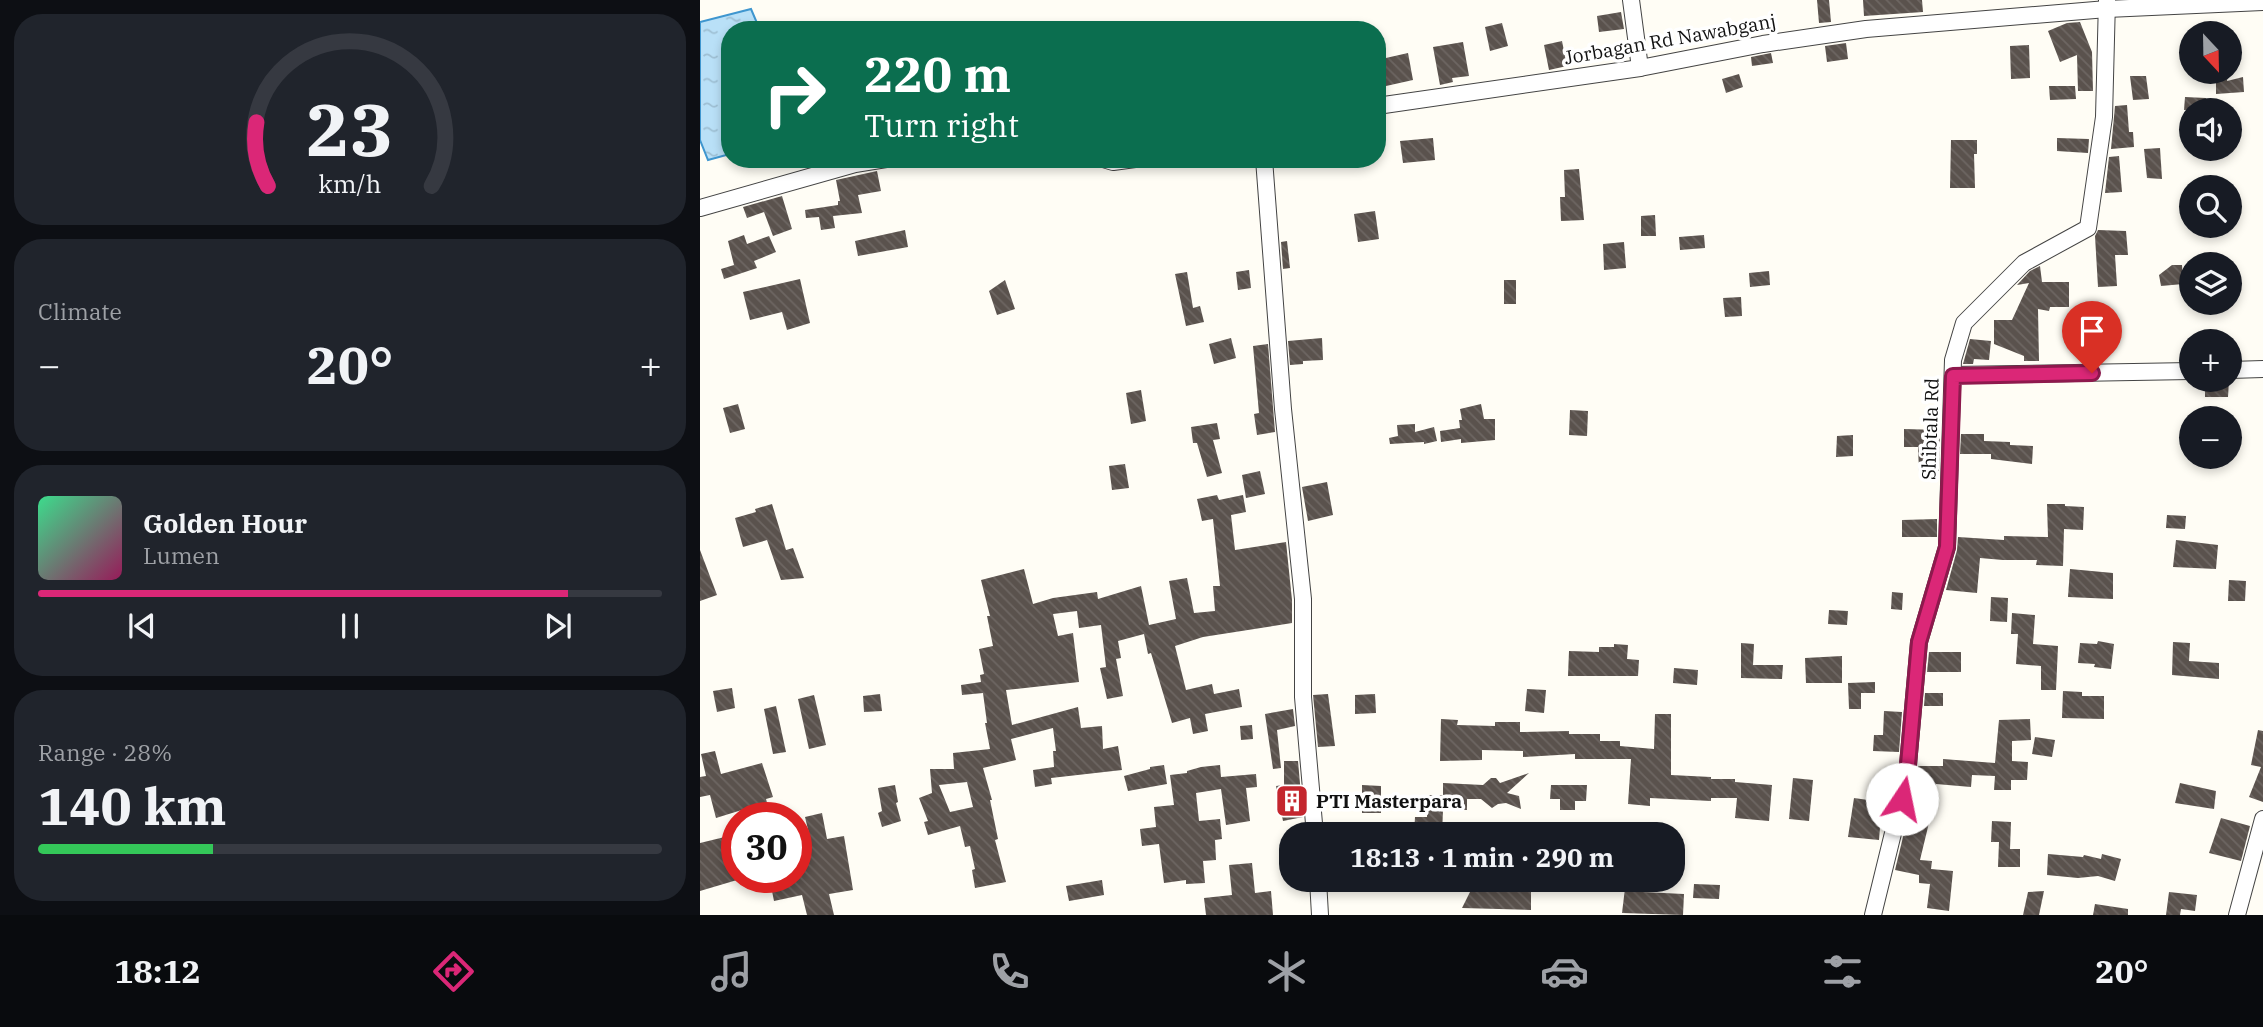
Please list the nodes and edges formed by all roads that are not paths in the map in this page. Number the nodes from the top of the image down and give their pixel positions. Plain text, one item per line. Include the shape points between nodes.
1 (1631, 0) edge
2 (2263, 2) edge
3 (2107, 4) edge
4 (1640, 68) junction
5 (1386, 105) edge
6 (841, 168) edge
7 (1265, 168) edge
8 (700, 208) edge
9 (2263, 369) edge
10 (2242, 370) edge
11 (2179, 372) edge
12 (1953, 376) junction
13 (2263, 818) edge
14 (1314, 822) edge
15 (1319, 892) edge
16 (1320, 915) edge
17 (1874, 915) edge
18 (2237, 915) edge

1 - 4 street
2 - 3 street, Jorbagan Rd Nawabganj
3 - 4 street, Jorbagan Rd Nawabganj via 1866,29
3 - 12 street, Shibtala Rd via 2104,117 2088,228 2024,263 1964,323
4 - 5 street, Jorbagan Rd Nawabganj
6 - 8 street
7 - 14 street via 1303,599 1303,697
9 - 10 street
11 - 12 street
12 - 17 street, Shibtala Rd via 1947,547 1919,642 1907,776
13 - 18 street
15 - 16 street

